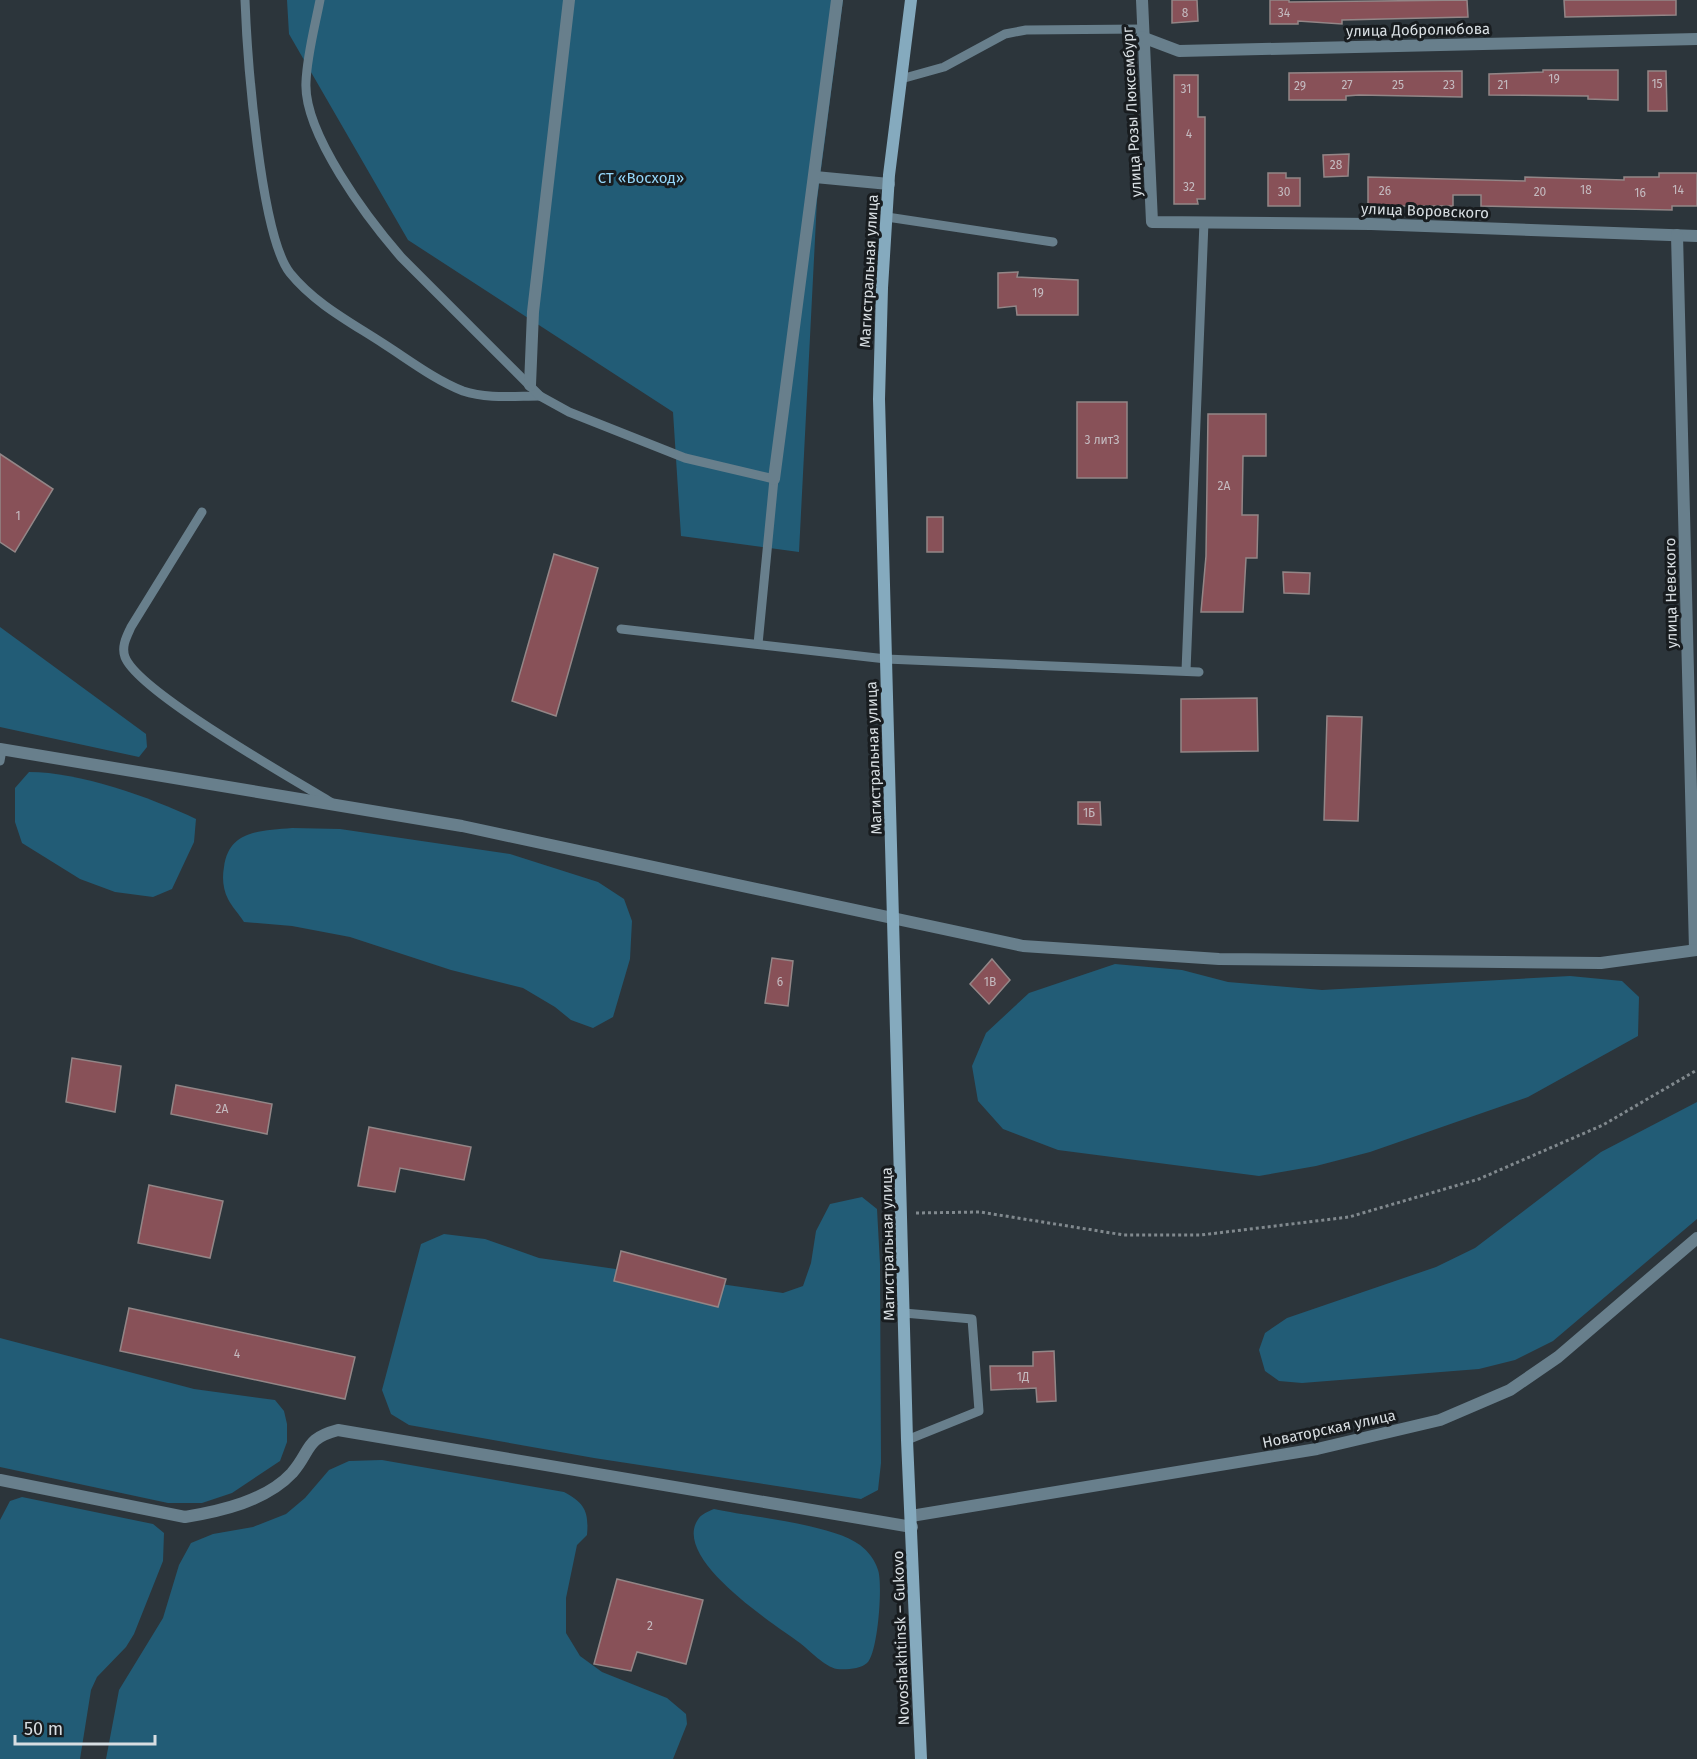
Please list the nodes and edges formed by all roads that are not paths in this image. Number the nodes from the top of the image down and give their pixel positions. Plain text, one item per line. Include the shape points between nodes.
1 (245, 0) edge
2 (320, 0) edge
3 (569, 0) edge
4 (837, 0) edge
5 (911, 0) edge
6 (1142, 0) edge
7 (1142, 33) junction
8 (1697, 39) edge
9 (901, 79) junction
10 (815, 177) junction
11 (889, 184) junction
12 (886, 217) junction
13 (1152, 222) joint
14 (1204, 222) junction
15 (1677, 236) junction
16 (1697, 236) edge
17 (1053, 242) dead end
18 (530, 385) junction
19 (540, 396) junction
20 (774, 479) junction
21 (202, 512) dead end
22 (621, 629) dead end
23 (758, 644) junction
24 (886, 659) junction
25 (1186, 671) junction
26 (1199, 672) dead end
27 (1, 753) edge
28 (339, 807) junction
29 (895, 921) junction
30 (1696, 950) edge
31 (1697, 1238) edge
32 (904, 1313) junction
33 (907, 1440) junction
34 (0, 1480) edge
35 (912, 1522) junction
36 (921, 1759) edge

1 - 19 lane via 249,69 263,172 273,231 289,271 317,300 416,365 462,390 488,396
2 - 18 lane via 306,82 318,134 382,236
3 - 18 street via 533,312
4 - 10 street
5 - 9 main road, Магистральная улица
6 - 7 street, улица Розы Люксембург
7 - 8 street, улица Добролюбова via 1179,51
7 - 9 lane via 1026,30 1005,34 944,67
7 - 13 street, улица Розы Люксембург
9 - 11 main road, Магистральная улица
10 - 11 street
10 - 20 street
11 - 12 main road, Магистральная улица
12 - 17 lane
12 - 24 main road, Магистральная улица via 879,399
13 - 14 street, улица Воровского
14 - 15 street, улица Воровского
14 - 25 lane
15 - 16 street, улица Воровского
15 - 30 street, улица Невского
18 - 19 lane
19 - 20 lane via 569,412 685,458
20 - 23 lane
21 - 28 lane via 131,627 124,643 125,658 145,680 217,734
22 - 23 lane
23 - 24 lane
24 - 25 lane
24 - 29 main road, Магистральная улица
25 - 26 lane
27 - 28 street
28 - 29 street via 462,826
29 - 30 street via 1023,946 1219,959 1601,963
29 - 32 main road, Магистральная улица
31 - 35 street, Новаторская улица via 1558,1357 1510,1390 1440,1420 1317,1449
32 - 33 main road, Магистральная улица
32 - 33 lane via 972,1319 979,1410
33 - 35 main road, Магистральная улица
34 - 35 street, Новаторская улица via 165,1514 195,1515 262,1495 292,1473 319,1435 338,1430
35 - 36 main road, Novoshakhtinsk – Gukovo

